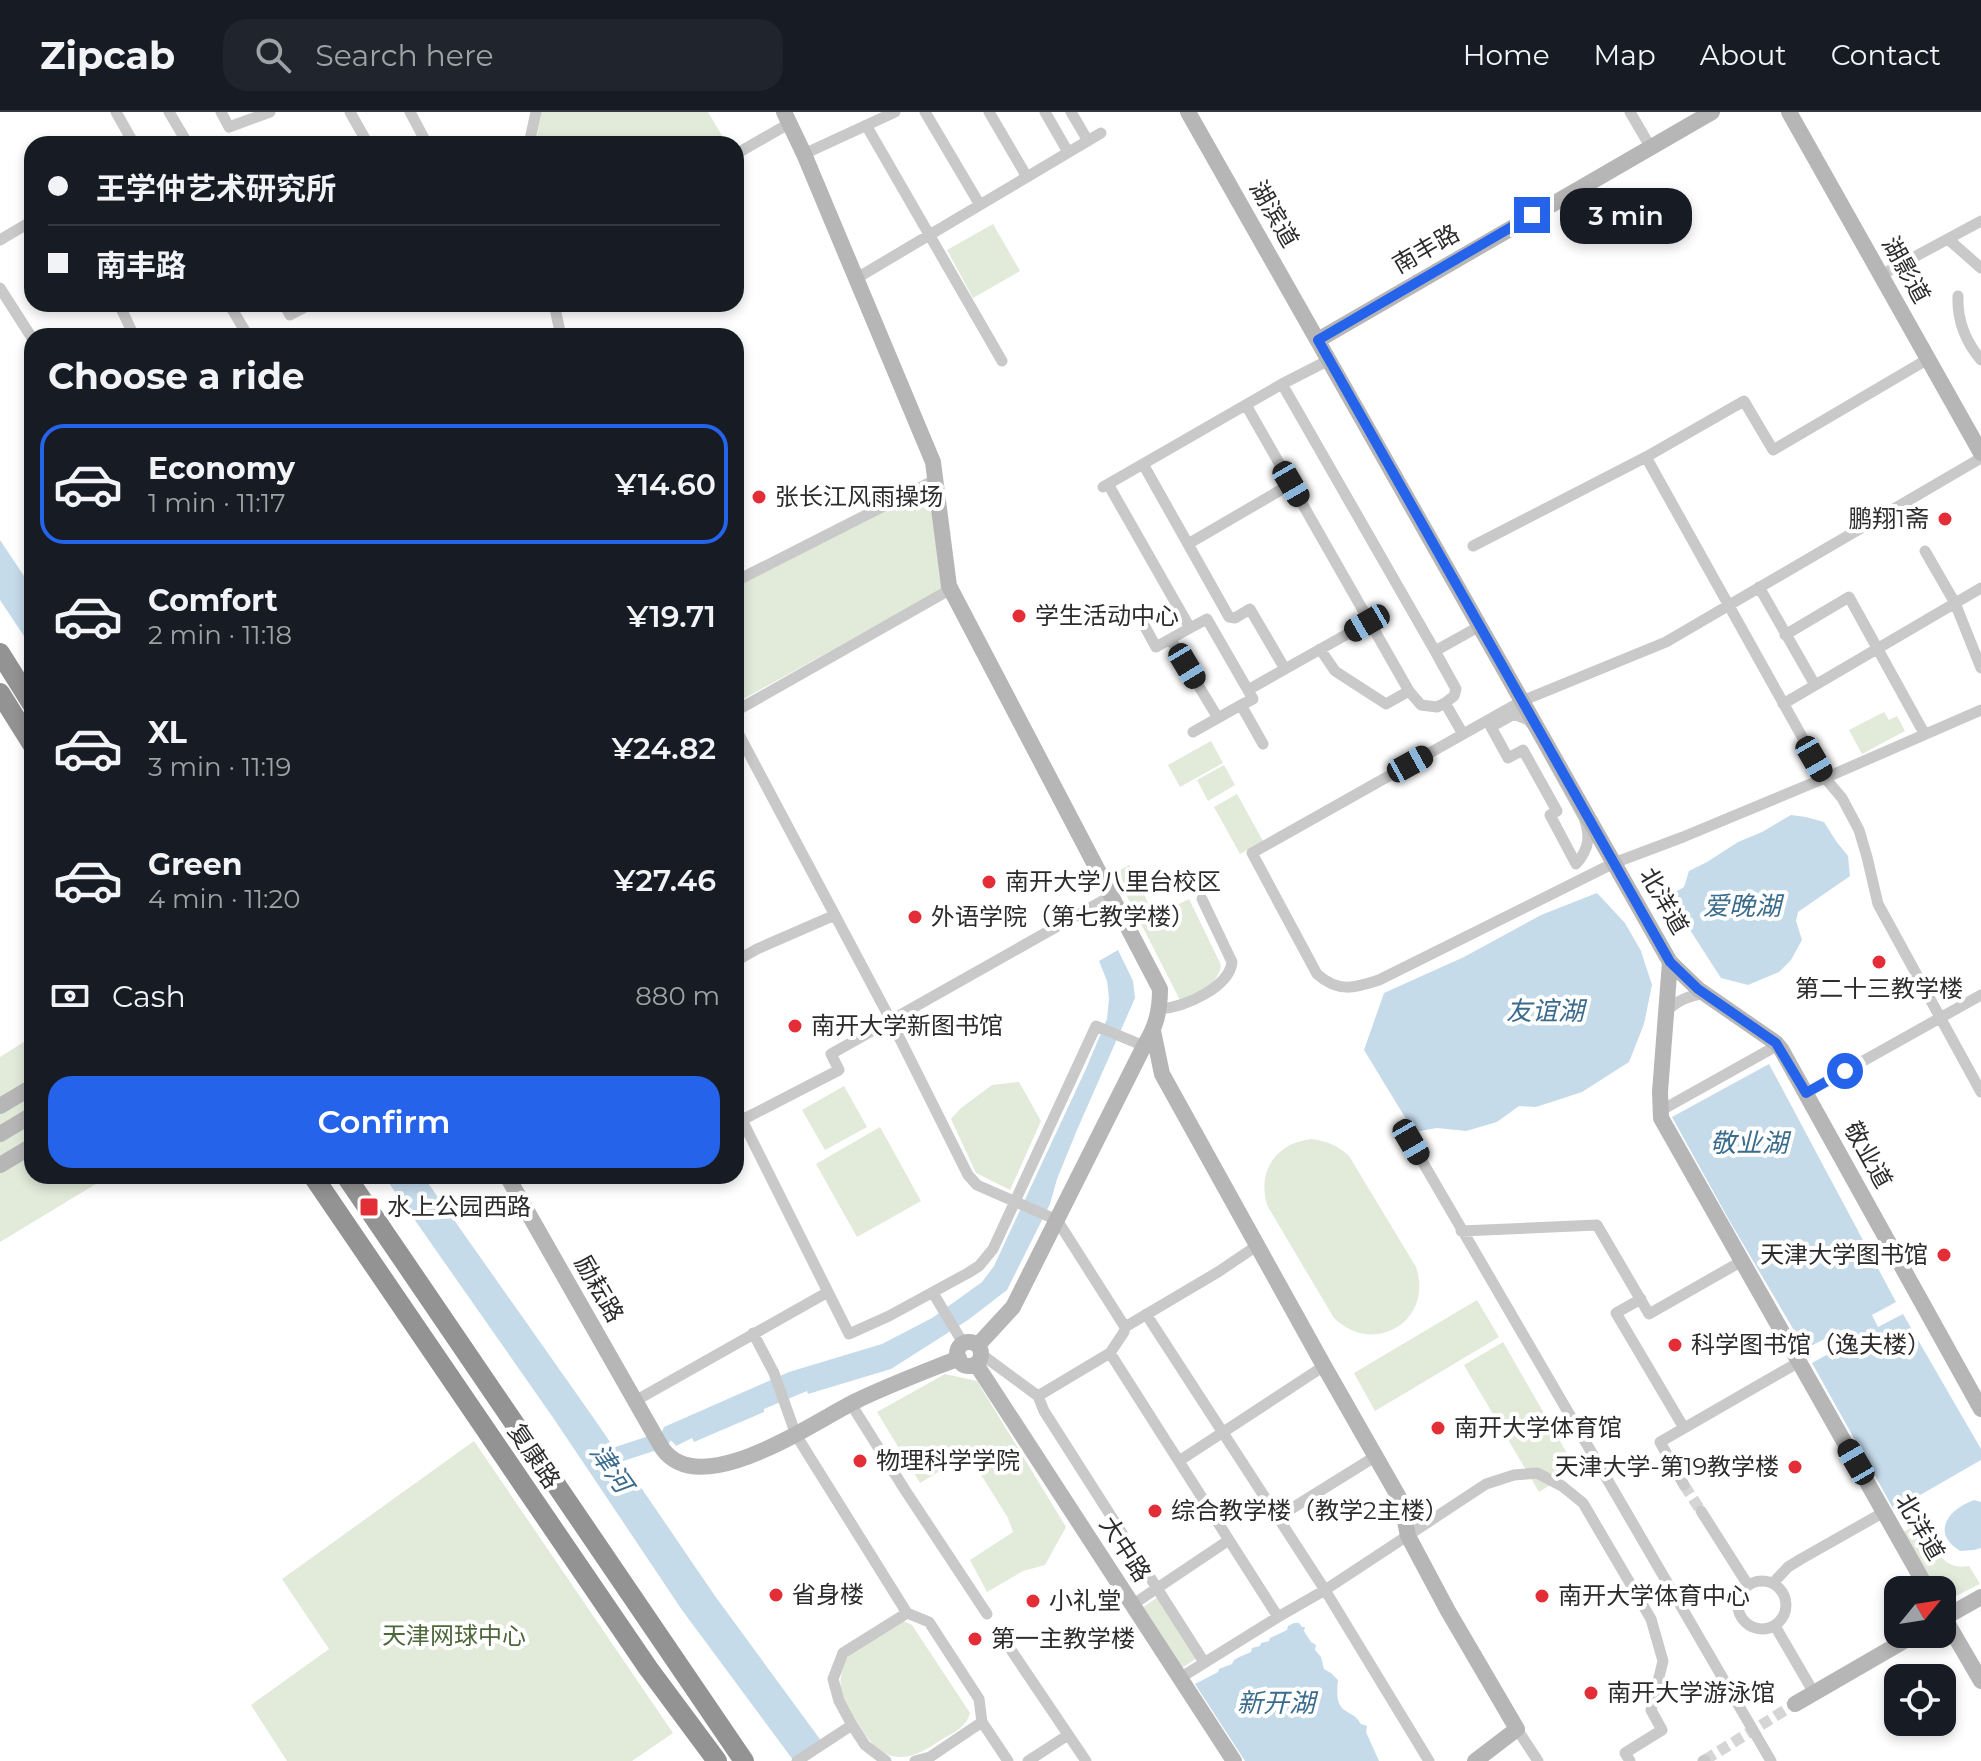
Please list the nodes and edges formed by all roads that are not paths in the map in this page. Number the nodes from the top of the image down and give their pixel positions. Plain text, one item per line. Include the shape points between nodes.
1 (116, 112) edge
2 (169, 112) edge
3 (221, 112) edge
4 (270, 112) edge
5 (350, 112) edge
6 (410, 112) edge
7 (536, 112) edge
8 (895, 112) edge
9 (925, 112) edge
10 (989, 112) edge
11 (1045, 112) edge
12 (1071, 112) edge
13 (1188, 112) edge
14 (1630, 112) edge
15 (1702, 112) edge
16 (1712, 112) edge
17 (1789, 112) edge
18 (787, 117) edge
19 (866, 125) junction
20 (1101, 133) dead end
21 (130, 136) edge
22 (183, 136) edge
23 (364, 136) edge
24 (423, 136) edge
25 (531, 136) edge
26 (1088, 141) junction
27 (1649, 146) junction
28 (744, 148) edge
29 (1068, 152) junction
30 (804, 154) junction
31 (1027, 177) junction
32 (980, 205) junction
33 (1981, 221) edge
34 (24, 226) edge
35 (930, 234) junction
36 (1948, 239) junction
37 (0, 240) edge
38 (1981, 268) edge
39 (1881, 275) junction
40 (857, 278) junction
41 (0, 288) edge
42 (1958, 296) dead end
43 (26, 328) edge
44 (1318, 340) junction
45 (1928, 359) junction
46 (1329, 360) junction
47 (1981, 360) edge
48 (1002, 361) dead end
49 (1282, 384) junction
50 (1246, 405) junction
51 (1981, 455) edge
52 (1646, 457) junction
53 (1143, 464) junction
54 (937, 479) junction
55 (1291, 484) junction
56 (1188, 544) junction
57 (1473, 546) dead end
58 (1925, 551) dead end
59 (744, 577) edge
60 (1759, 587) junction
61 (1981, 588) edge
62 (951, 589) junction
63 (1955, 603) junction
64 (1729, 606) junction
65 (1225, 609) junction
66 (1207, 619) junction
67 (1367, 623) dead end
68 (1144, 625) dead end
69 (1480, 626) junction
70 (1190, 628) junction
71 (1785, 635) junction
72 (1171, 640) junction
73 (1320, 649) junction
74 (1878, 649) junction
75 (1435, 651) junction
76 (0, 653) edge
77 (1981, 668) edge
78 (1285, 669) junction
79 (1815, 685) junction
80 (1248, 690) junction
81 (24, 691) edge
82 (1409, 691) junction
83 (0, 693) edge
84 (1522, 701) junction
85 (1445, 703) junction
86 (1783, 704) junction
87 (1241, 705) junction
88 (744, 706) edge
89 (1981, 710) edge
90 (1218, 718) junction
91 (1528, 720) joint
92 (24, 731) edge
93 (1193, 732) dead end
94 (1924, 733) junction
95 (1463, 734) junction
96 (744, 744) edge
97 (1263, 744) dead end
98 (1825, 778) junction
99 (1614, 863) junction
100 (1111, 896) junction
101 (1202, 899) dead end
102 (835, 915) junction
103 (744, 956) edge
104 (1670, 962) junction
105 (1706, 994) junction
106 (1981, 995) edge
107 (1160, 1009) junction
108 (1666, 1012) junction
109 (1939, 1018) junction
110 (891, 1021) junction
111 (1149, 1038) junction
112 (1778, 1045) junction
113 (24, 1092) edge
114 (1981, 1092) edge
115 (1806, 1093) junction
116 (0, 1106) edge
117 (1660, 1111) junction
118 (744, 1119) edge
119 (24, 1120) edge
120 (744, 1124) edge
121 (24, 1132) edge
122 (0, 1134) edge
123 (1411, 1142) dead end
124 (0, 1146) edge
125 (24, 1151) edge
126 (0, 1165) edge
127 (318, 1184) edge
128 (351, 1184) edge
129 (512, 1184) edge
130 (1014, 1202) junction
131 (1057, 1220) junction
132 (1461, 1231) junction
133 (1258, 1245) junction
134 (1742, 1261) junction
135 (828, 1292) junction
136 (933, 1293) junction
137 (1641, 1299) junction
138 (1146, 1314) junction
139 (1125, 1327) junction
140 (753, 1333) junction
141 (969, 1349) junction
142 (1110, 1353) junction
143 (1799, 1362) junction
144 (1324, 1366) junction
145 (1038, 1396) junction
146 (635, 1401) junction
147 (851, 1404) junction
148 (1981, 1409) edge
149 (1684, 1428) junction
150 (1223, 1433) junction
151 (796, 1435) junction
152 (1376, 1456) junction
153 (1179, 1461) junction
154 (1684, 1485) tunnel mouth
155 (1701, 1511) tunnel mouth
156 (1884, 1512) junction
157 (1278, 1517) junction
158 (1408, 1536) junction
159 (1229, 1540) junction
160 (1920, 1576) edge
161 (1773, 1583) junction
162 (1748, 1585) junction
163 (1157, 1589) junction
164 (1325, 1590) junction
165 (1981, 1597) edge
166 (1132, 1605) junction
167 (1956, 1610) edge
168 (907, 1613) junction
169 (987, 1614) dead end
170 (1278, 1617) junction
171 (1775, 1626) junction
172 (1956, 1639) edge
173 (1007, 1644) dead end
174 (1892, 1648) edge
175 (1204, 1662) junction
176 (1180, 1678) junction
177 (1981, 1681) edge
178 (1814, 1693) junction
179 (1795, 1704) tunnel mouth
180 (982, 1722) junction
181 (852, 1725) junction
182 (1517, 1729) junction
183 (1068, 1735) junction
184 (717, 1761) edge
185 (744, 1761) edge
186 (797, 1761) edge
187 (886, 1761) edge
188 (915, 1761) edge
189 (1008, 1761) edge
190 (1028, 1761) edge
191 (1086, 1761) edge
192 (1234, 1761) edge
193 (1429, 1761) edge
194 (1475, 1761) edge
195 (1538, 1761) edge
196 (1630, 1761) edge
197 (1771, 1761) edge

1 - 21 street
2 - 22 street
3 - 4 street via 229,127
5 - 23 street
6 - 24 street
7 - 25 street
8 - 19 street
9 - 32 street
10 - 31 street
11 - 29 street
12 - 26 street
13 - 44 street, 湖滨道
14 - 27 street
15 - 27 street, 南丰路
16 - 27 street, 南丰路
17 - 39 street, 湖影道
18 - 28 street
18 - 30 street
19 - 30 street
19 - 35 street
20 - 26 street
26 - 29 street
27 - 44 street, 南丰路
29 - 31 street
30 - 40 street
31 - 32 street
32 - 35 street
33 - 36 street
34 - 37 street
35 - 40 street
35 - 48 street
36 - 38 street
36 - 39 street
39 - 45 street, 湖影道
40 - 54 street
41 - 43 street
42 - 47 street via 1963,331
44 - 46 street, 北洋道
45 - 51 street, 湖影道
45 - 52 street via 1773,450 1744,401
46 - 49 street
46 - 69 street, 北洋道
49 - 50 street
49 - 75 street
50 - 53 street
50 - 55 street
51 - 60 street
52 - 57 street
52 - 64 street
53 - 56 street
53 - 70 street via 1105,486
54 - 59 street
54 - 62 street
55 - 56 street
55 - 82 street
56 - 65 street
58 - 63 street
60 - 64 street
60 - 71 street
61 - 63 street
62 - 88 street
62 - 100 street
63 - 74 street
63 - 77 street
64 - 84 street via 1666,642
64 - 86 street
65 - 66 street
65 - 78 street via 1235,618 1250,609
66 - 70 street
66 - 80 street
67 - 73 street
68 - 72 street via 1156,647
69 - 75 street
69 - 84 street, 北洋道
70 - 72 street
71 - 74 street via 1849,597
71 - 79 street
72 - 90 street
73 - 78 street
73 - 82 street via 1335,671 1386,704
74 - 79 street
74 - 94 street
75 - 85 street via 1456,689
76 - 81 highway
78 - 80 street
79 - 86 street
80 - 87 street via 1253,699
82 - 85 street via 1421,705
83 - 92 highway
84 - 95 street
84 - 99 street, 北洋道
85 - 95 street
86 - 98 street
87 - 90 street
87 - 97 street
89 - 94 street
90 - 93 street
91 - 91 street via 1514,714 1491,727 1508,758 1523,750 1557,811 1550,815 1576,864 1584,855 1588,828
94 - 98 street
95 - 99 street via 1252,853 1325,981 1349,988 1379,980
96 - 102 street
98 - 99 street
98 - 109 street via 1859,830 1878,904
99 - 104 street, 北洋道
100 - 107 street via 1160,989
100 - 110 street
101 - 107 street via 1232,962 1230,972 1198,997
102 - 103 street
102 - 110 street
104 - 105 street, 敬业道
104 - 108 street, 北洋道
105 - 108 street via 1682,1000
105 - 112 street, 敬业道
106 - 109 street
107 - 111 street
108 - 117 street, 北洋道
109 - 114 street
109 - 115 street
110 - 118 street via 831,1054 839,1070
110 - 130 street via 968,1175 977,1185
111 - 130 street via 1096,1026
111 - 131 street
111 - 133 street via 1162,1074
112 - 115 street, 敬业道
112 - 117 street
113 - 116 street
115 - 148 street, 敬业道
117 - 134 street, 北洋道
119 - 122 street
120 - 135 street
121 - 124 street
123 - 132 street
125 - 126 street
127 - 184 highway, 复康路
128 - 185 highway, 复康路
129 - 146 street, 励耘路
130 - 131 street
130 - 136 street via 993,1249 979,1266
131 - 139 street
131 - 141 street via 1013,1307
132 - 137 street via 1597,1225
132 - 197 street
133 - 138 street
133 - 144 street
134 - 137 street via 1649,1314
134 - 143 street, 北洋道
135 - 136 street via 849,1334
135 - 140 street
136 - 141 street
137 - 149 street via 1616,1313
138 - 139 street
138 - 150 street
139 - 142 street
140 - 146 street
140 - 151 street
141 - 145 street
141 - 147 street
141 - 166 street, 大中路
142 - 145 street
142 - 153 street
143 - 149 street
143 - 156 street, 北洋道
144 - 150 street
144 - 152 street
145 - 163 street
146 - 151 street, 励耘路 via 666,1454 698,1468 734,1463
147 - 151 street
147 - 169 street
149 - 154 street via 1660,1442
150 - 153 street
150 - 157 street
151 - 168 street
152 - 157 street
152 - 158 street via 1401,1501
153 - 159 street
155 - 162 street
156 - 160 street, 北洋道
156 - 161 street via 1788,1567
157 - 164 street
158 - 164 street
158 - 182 street
158 - 196 street via 1486,1484 1514,1475 1537,1473 1583,1503 1651,1619 1663,1661 1651,1710 1662,1730 1625,1753
159 - 163 street
159 - 170 street
161 - 162 street
161 - 171 street via 1786,1606
162 - 171 street via 1739,1597 1742,1619 1754,1628
163 - 166 street
163 - 175 street
164 - 170 street
164 - 193 street
165 - 167 street
166 - 176 street, 大中路
168 - 180 street via 929,1622 979,1699
168 - 181 street via 843,1653 833,1679
170 - 175 street
171 - 178 street
172 - 177 street
173 - 183 street
174 - 178 street
175 - 176 street
176 - 192 street, 大中路
178 - 179 street
180 - 188 street via 930,1757
180 - 189 street
181 - 186 street
181 - 187 street via 865,1745
182 - 194 street
182 - 195 street
183 - 190 street
183 - 191 street

